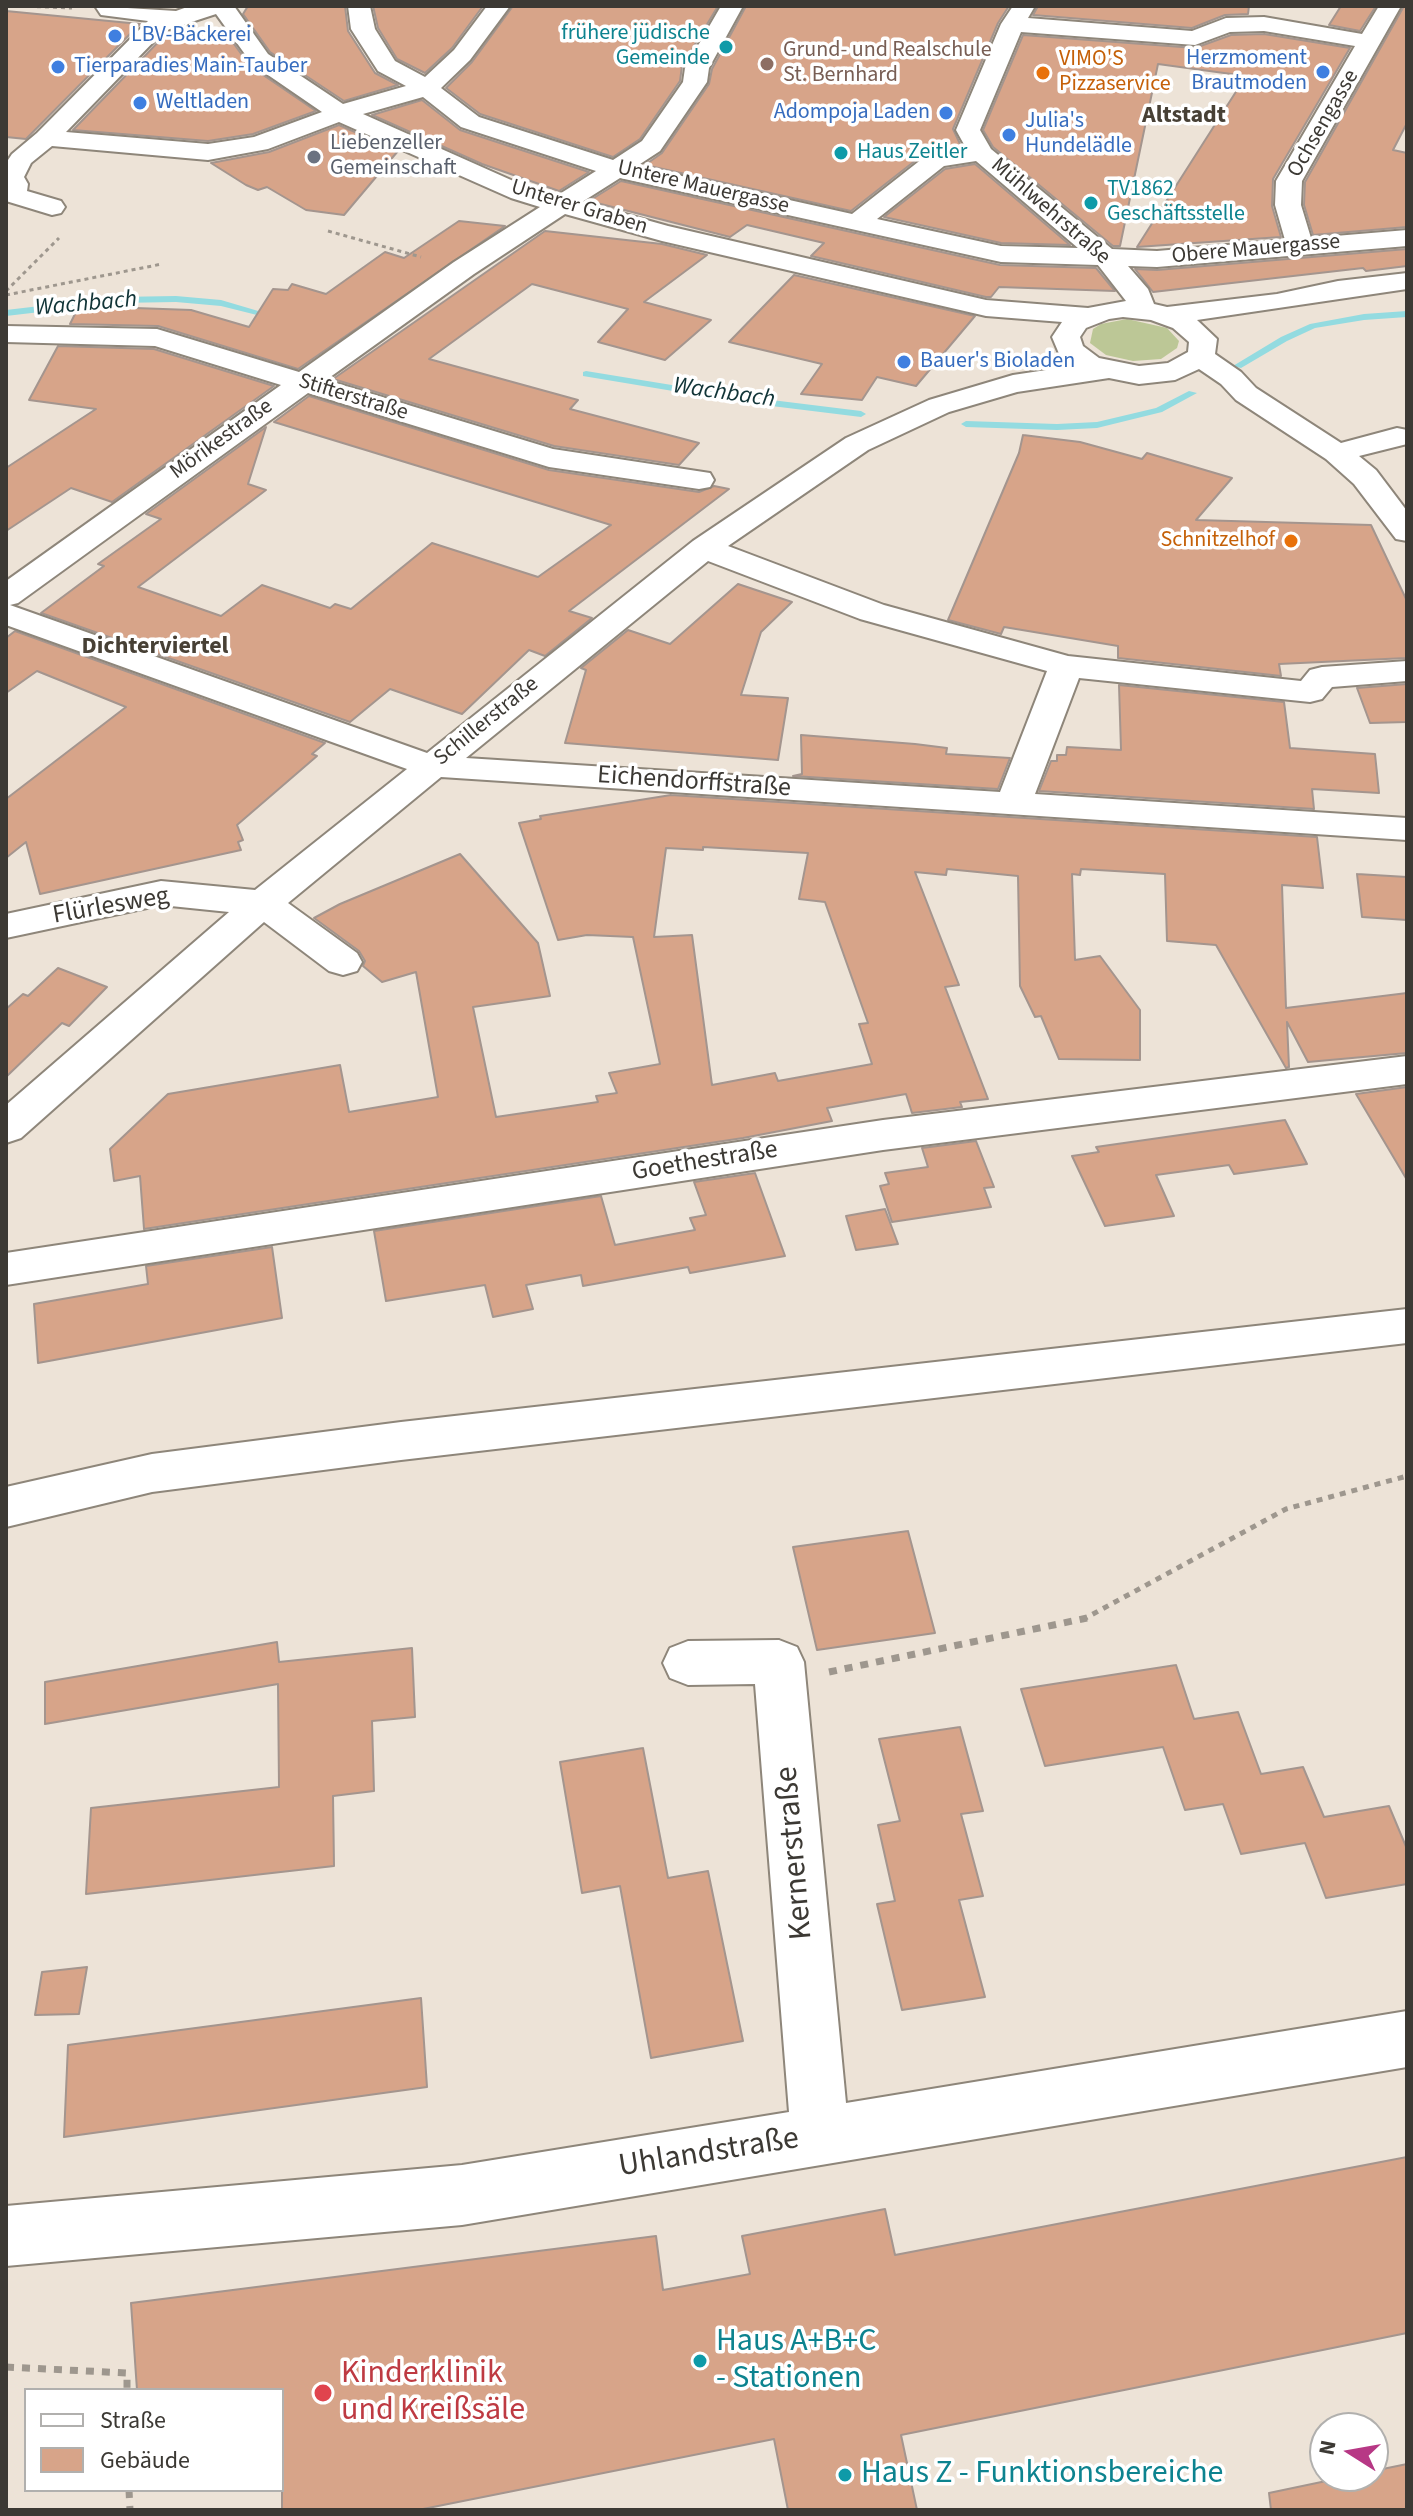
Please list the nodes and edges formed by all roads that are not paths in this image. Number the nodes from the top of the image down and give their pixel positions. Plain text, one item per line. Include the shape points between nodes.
1 (106, 6) edge
2 (359, 6) edge
3 (499, 6) edge
4 (732, 6) edge
5 (1390, 6) edge
6 (196, 9) edge
7 (1018, 15) edge
8 (1265, 15) edge
9 (1371, 42) junction
10 (427, 88) junction
11 (340, 113) junction
12 (19, 149) edge
13 (981, 153) junction
14 (616, 169) junction
15 (10, 194) edge
16 (557, 205) junction
17 (52, 207) dead end
18 (859, 221) junction
19 (1407, 238) edge
20 (1300, 247) junction
21 (1106, 258) junction
22 (1407, 281) edge
23 (1277, 302) junction
24 (986, 308) junction
25 (1154, 312) junction
26 (1088, 316) junction
27 (6, 334) edge
28 (1068, 344) junction
29 (1201, 348) junction
30 (1105, 370) junction
31 (1157, 375) junction
32 (303, 382) junction
33 (1013, 384) junction
34 (1246, 394) junction
35 (1397, 437) dead end
36 (1337, 453) junction
37 (699, 480) dead end
38 (1407, 532) edge
39 (704, 548) junction
40 (6, 596) edge
41 (6, 614) edge
42 (1066, 666) junction
43 (1407, 671) edge
44 (431, 766) junction
45 (1013, 804) junction
46 (1407, 829) edge
47 (263, 903) junction
48 (6, 926) edge
49 (343, 962) dead end
50 (1407, 1070) edge
51 (6, 1128) edge
52 (6, 1269) edge
53 (1407, 1326) edge
54 (6, 1507) edge
55 (688, 1663) dead end
56 (1407, 2039) edge
57 (820, 2135) junction
58 (6, 2236) edge

1 - 6 street
2 - 10 street, Untere Mauergasse via 363,29 386,66
3 - 10 street via 462,55
4 - 14 street, Mörikestraße via 697,68 695,82 651,146
5 - 9 street, Ochsengasse
6 - 11 street, Unterer Graben
6 - 12 street via 156,26
7 - 8 street, Mühlwehrstraße via 1195,38
7 - 13 street, Mühlwehrstraße via 968,130
8 - 9 street, Mühlwehrstraße
9 - 20 street, Ochsengasse via 1289,181 1288,205
10 - 11 street
10 - 14 street, Untere Mauergasse via 470,122
11 - 12 street via 259,144 208,152
11 - 16 street, Unterer Graben
12 - 15 street via 33,158
13 - 18 street via 936,160
13 - 21 street, Mühlwehrstraße
14 - 16 street, Mörikestraße
14 - 18 street, Untere Mauergasse
15 - 17 street
16 - 24 street, Unterer Graben
16 - 32 street, Mörikestraße
18 - 21 street, Untere Mauergasse via 1001,254
19 - 20 street, Obere Mauergasse
20 - 21 street, Obere Mauergasse
21 - 25 street, Mühlwehrstraße
22 - 23 street
23 - 25 street, Unterer Graben
23 - 29 street
24 - 26 street, Unterer Graben
24 - 28 street, Unterer Graben
25 - 26 street, Unterer Graben via 1123,309
25 - 29 street via 1195,330
26 - 28 street, Schillerstraße via 1076,322
27 - 32 street, Stifterstraße via 157,338
28 - 30 street, Unterer Graben via 1090,365
28 - 33 street, Schillerstraße
29 - 31 street via 1190,365
29 - 34 street
30 - 31 street
30 - 33 street, Schillerstraße
31 - 34 street
32 - 37 street, Stifterstraße via 549,458
32 - 40 street, Mörikestraße
33 - 39 street, Schillerstraße via 939,406 857,444
34 - 36 street
35 - 36 street
36 - 38 street via 1365,477
39 - 42 street via 872,612
39 - 44 street, Schillerstraße
41 - 44 street, Eichendorffstraße
42 - 43 street via 1310,692 1322,677
42 - 45 street
44 - 45 street, Eichendorffstraße
44 - 47 street, Schillerstraße
45 - 46 street, Eichendorffstraße
47 - 48 street, Flürlesweg via 161,893
47 - 49 street
47 - 51 street, Schillerstraße
50 - 52 street, Goethestraße via 883,1135
53 - 54 street via 805,1392 152,1473
55 - 57 street, Kernerstraße via 779,1662
56 - 57 street, Uhlandstraße
57 - 58 street, Uhlandstraße via 462,2195

